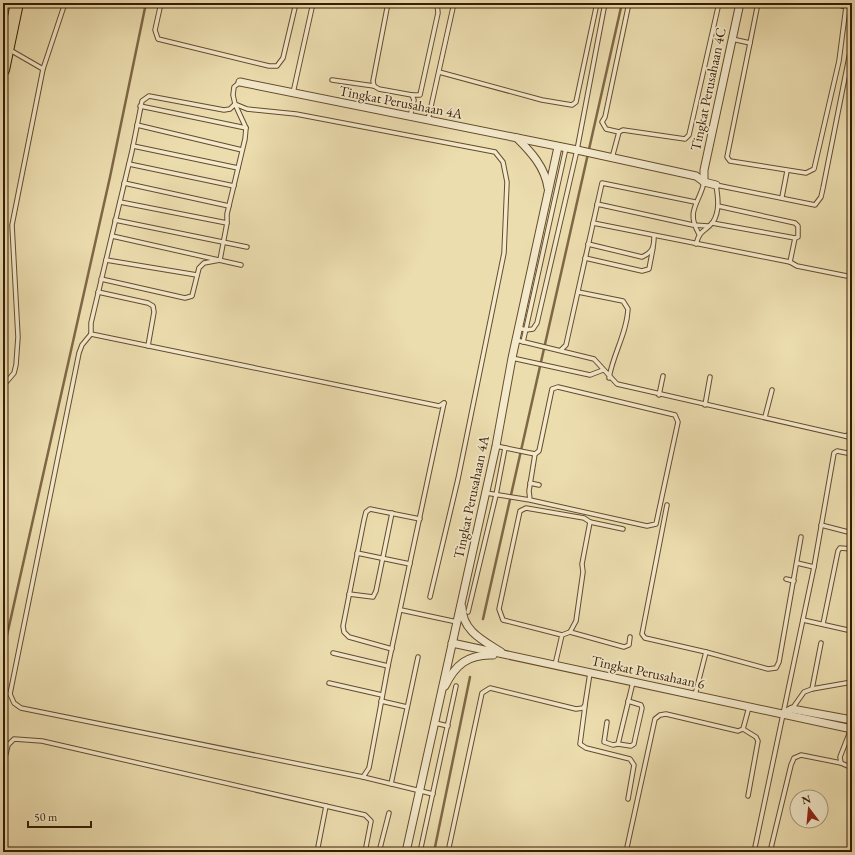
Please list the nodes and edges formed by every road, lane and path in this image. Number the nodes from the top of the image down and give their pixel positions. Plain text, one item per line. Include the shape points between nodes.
1 (17, 3) edge
2 (65, 3) edge
3 (161, 3) edge
4 (296, 3) edge
5 (313, 3) edge
6 (388, 3) edge
7 (437, 3) edge
8 (454, 3) edge
9 (597, 3) edge
10 (605, 3) edge
11 (630, 3) edge
12 (719, 3) edge
13 (740, 3) edge
14 (758, 3) edge
15 (833, 3) edge
16 (732, 39) junction
17 (852, 42) edge
18 (750, 43) junction
19 (8, 48) junction
20 (44, 69) junction
21 (3, 70) edge
22 (439, 72) junction
23 (332, 80) dead end
24 (240, 82) joint
25 (374, 86) junction
26 (293, 93) junction
27 (412, 95) junction
28 (235, 104) junction
29 (140, 106) junction
30 (410, 117) junction
31 (428, 120) junction
32 (137, 125) junction
33 (246, 128) junction
34 (619, 132) junction
35 (517, 138) junction
36 (133, 146) junction
37 (562, 148) junction
38 (242, 150) junction
39 (577, 150) junction
40 (612, 158) junction
41 (129, 164) junction
42 (238, 168) junction
43 (787, 171) junction
44 (704, 182) junction
45 (124, 183) junction
46 (716, 185) junction
47 (234, 186) junction
48 (782, 197) junction
49 (120, 202) junction
50 (545, 202) junction
51 (695, 202) junction
52 (597, 204) junction
53 (229, 206) junction
54 (718, 206) junction
55 (115, 220) junction
56 (228, 223) junction
57 (593, 223) junction
58 (712, 223) junction
59 (694, 225) junction
60 (708, 226) junction
61 (699, 234) junction
62 (112, 236) junction
63 (654, 236) junction
64 (795, 238) junction
65 (224, 241) junction
66 (588, 244) junction
67 (696, 244) junction
68 (247, 247) dead end
69 (654, 248) junction
70 (585, 258) junction
71 (106, 260) junction
72 (220, 260) junction
73 (790, 262) junction
74 (241, 265) dead end
75 (197, 275) junction
76 (852, 277) edge
77 (101, 279) junction
78 (98, 292) junction
79 (578, 292) junction
80 (518, 328) junction
81 (526, 330) junction
82 (91, 334) junction
83 (516, 340) junction
84 (523, 342) junction
85 (148, 346) junction
86 (560, 350) junction
87 (512, 358) junction
88 (603, 370) junction
89 (663, 376) dead end
90 (710, 377) dead end
91 (609, 378) junction
92 (3, 386) edge
93 (772, 390) dead end
94 (659, 395) junction
95 (705, 405) junction
96 (765, 417) junction
97 (852, 429) edge
98 (845, 436) junction
99 (852, 438) edge
100 (496, 446) junction
101 (505, 448) junction
102 (535, 454) junction
103 (852, 454) edge
104 (530, 483) junction
105 (540, 485) dead end
106 (486, 493) junction
107 (496, 495) junction
108 (530, 500) junction
109 (668, 505) dead end
110 (481, 513) junction
111 (392, 514) junction
112 (491, 515) junction
113 (420, 519) junction
114 (590, 522) junction
115 (821, 525) junction
116 (623, 529) dead end
117 (852, 532) edge
118 (801, 537) dead end
119 (852, 549) edge
120 (357, 553) junction
121 (382, 559) junction
122 (797, 563) junction
123 (410, 564) junction
124 (814, 567) junction
125 (786, 579) dead end
126 (794, 581) junction
127 (464, 590) junction
128 (473, 592) junction
129 (349, 594) junction
130 (430, 597) dead end
131 (462, 598) junction
132 (401, 610) junction
133 (468, 612) dead end
134 (803, 620) junction
135 (457, 622) junction
136 (824, 624) junction
137 (852, 631) edge
138 (570, 632) junction
139 (562, 635) junction
140 (630, 637) dead end
141 (821, 642) dead end
142 (452, 643) junction
143 (392, 649) junction
144 (706, 652) junction
145 (333, 653) dead end
146 (507, 655) junction
147 (418, 657) dead end
148 (555, 665) junction
149 (388, 666) junction
150 (590, 673) junction
151 (329, 682) dead end
152 (633, 682) junction
153 (852, 683) edge
154 (456, 686) dead end
155 (812, 689) junction
156 (382, 695) junction
157 (695, 695) junction
158 (440, 700) junction
159 (381, 701) junction
160 (628, 701) junction
161 (585, 705) junction
162 (408, 707) junction
163 (749, 707) junction
164 (792, 709) junction
165 (784, 714) junction
166 (852, 720) edge
167 (607, 722) dead end
168 (435, 723) junction
169 (448, 726) junction
170 (852, 728) edge
171 (743, 729) junction
172 (618, 744) junction
173 (841, 763) junction
174 (3, 766) edge
175 (852, 768) edge
176 (363, 776) junction
177 (391, 784) junction
178 (419, 791) junction
179 (432, 794) junction
180 (748, 796) dead end
181 (628, 799) dead end
182 (326, 806) junction
183 (388, 814) dead end
184 (317, 852) edge
185 (365, 852) edge
186 (380, 852) edge
187 (406, 852) edge
188 (420, 852) edge
189 (448, 852) edge
190 (626, 852) edge
191 (754, 852) edge
192 (771, 852) edge

1 - 19 highway
2 - 20 lane
3 - 4 lane via 155,30 158,39 277,66 283,58
5 - 26 lane
6 - 25 lane
7 - 27 lane via 438,13 420,95
8 - 22 lane
9 - 22 lane via 576,102 572,104 542,100
10 - 39 lane
11 - 34 lane via 602,122 606,129
12 - 34 lane via 689,135 685,139 679,139 623,130
13 - 16 street, Tingkat Perusahaan 4C
14 - 18 lane
15 - 43 lane via 846,6 839,61 814,169 806,173
16 - 18 lane
16 - 44 street, Tingkat Perusahaan 4C via 704,170
17 - 48 lane via 821,198 815,205
18 - 43 lane via 727,157 730,161
19 - 20 lane
19 - 21 highway
20 - 92 lane via 12,224 18,337 14,373
22 - 31 lane
23 - 25 lane
24 - 26 street, Tingkat Perusahaan 4A
24 - 28 lane via 234,87
25 - 27 lane
26 - 30 street, Tingkat Perusahaan 4A
27 - 30 lane via 414,100
28 - 29 lane via 224,110 150,96 142,101
28 - 33 lane
28 - 130 lane via 247,109 296,114 495,152 503,162 507,182 504,253 458,479
29 - 32 lane
29 - 33 lane
30 - 31 street, Tingkat Perusahaan 4A
31 - 35 street, Tingkat Perusahaan 4A
32 - 36 lane
32 - 38 lane
33 - 38 lane
34 - 40 lane
35 - 37 street, Tingkat Perusahaan 4A
35 - 50 street via 537,161 544,174 548,187
36 - 41 lane
36 - 42 lane
37 - 39 street, Tingkat Perusahaan 4A
37 - 50 street, Tingkat Perusahaan 4A
37 - 81 lane
38 - 42 lane
39 - 40 street, Tingkat Perusahaan 4A
39 - 81 lane via 537,323 533,329
40 - 44 street, Tingkat Perusahaan 4A via 696,176
41 - 45 lane
41 - 47 lane
42 - 47 lane
43 - 48 lane
44 - 46 street, Tingkat Perusahaan 4A
44 - 51 lane
45 - 49 lane
45 - 53 lane
46 - 48 lane
46 - 54 lane
47 - 53 lane
49 - 55 lane
49 - 56 lane
50 - 80 street, Tingkat Perusahaan 4A
51 - 52 lane via 602,183
51 - 59 lane
52 - 57 lane
52 - 59 lane
53 - 56 lane
54 - 58 lane
54 - 64 lane via 795,223 798,226 798,237
55 - 62 lane
55 - 65 lane
56 - 65 lane
57 - 63 lane
57 - 66 lane
58 - 60 lane
58 - 64 lane
59 - 60 lane
59 - 61 lane
60 - 61 lane
61 - 67 lane
62 - 71 lane
62 - 72 lane
63 - 67 lane
63 - 69 lane
64 - 73 lane
65 - 68 lane
65 - 72 lane
66 - 69 lane via 642,257 650,254
66 - 70 lane
67 - 73 lane
69 - 70 lane via 649,269 642,271
70 - 79 lane
71 - 75 lane
71 - 77 lane
72 - 74 lane
72 - 75 lane via 204,263
73 - 76 lane via 797,266
75 - 77 lane via 192,296 185,298
77 - 78 lane
78 - 82 lane
78 - 85 lane via 153,306
79 - 86 lane via 566,345
79 - 91 lane via 623,301 628,309
80 - 81 lane
80 - 83 street, Tingkat Perusahaan 4A
81 - 84 lane
82 - 85 lane
82 - 176 lane via 82,345 80,354 10,694 14,703 21,708
83 - 84 lane
83 - 87 street, Tingkat Perusahaan 4A
84 - 86 lane
85 - 113 lane via 439,406 444,403
86 - 88 lane via 594,359
87 - 88 lane via 590,375
87 - 100 street, Tingkat Perusahaan 4A
88 - 91 lane
89 - 94 lane
90 - 95 lane
91 - 94 lane via 617,384
93 - 96 lane
94 - 95 lane
95 - 96 lane
96 - 98 lane
97 - 98 lane via 850,434
98 - 99 lane
100 - 101 lane
100 - 106 street, Tingkat Perusahaan 4A
101 - 102 lane
101 - 107 lane
102 - 104 lane
102 - 108 lane via 539,451 552,389 558,387 669,412 675,415 678,422 656,524 647,526
103 - 115 lane via 837,451 834,453
104 - 105 lane
104 - 108 lane
106 - 107 lane
106 - 110 street, Tingkat Perusahaan 4A
107 - 108 lane
107 - 112 lane
109 - 144 lane via 642,634 645,638
110 - 112 lane
110 - 127 street, Tingkat Perusahaan 4A
111 - 113 lane
111 - 120 lane via 370,509 366,512
111 - 121 lane
112 - 128 lane
113 - 123 lane
114 - 116 lane
114 - 138 lane via 582,564 576,622
114 - 139 lane via 584,518 526,508 520,511 498,609 503,620
115 - 117 lane
115 - 124 lane
118 - 122 lane
119 - 136 lane via 840,548 838,551
120 - 121 lane
120 - 129 lane
121 - 123 lane
121 - 129 lane via 373,597
122 - 124 lane
122 - 126 lane
123 - 132 lane
124 - 134 lane
125 - 126 lane
126 - 144 lane via 776,668 768,669
127 - 128 lane
127 - 131 street, Tingkat Perusahaan 4A
128 - 133 lane
129 - 143 lane via 344,632 349,637
131 - 135 street, Tingkat Perusahaan 4A
131 - 146 street, Tingkat Perusahaan 6 via 462,613 468,626 478,638
132 - 135 lane
132 - 143 lane
134 - 136 lane
134 - 165 lane
135 - 142 street, Tingkat Perusahaan 4A
136 - 137 lane
138 - 139 lane
138 - 140 lane via 624,648 628,645
139 - 148 lane
141 - 155 lane
142 - 146 street, Tingkat Perusahaan 6
142 - 158 street, Tingkat Perusahaan 4A
143 - 149 lane
144 - 157 lane
145 - 149 lane
146 - 148 street, Tingkat Perusahaan 6
146 - 158 street, Tingkat Perusahaan 6 via 474,657 463,662 453,671
147 - 162 lane
148 - 150 street, Tingkat Perusahaan 6
149 - 156 lane
150 - 152 street, Tingkat Perusahaan 6
150 - 161 lane
151 - 156 lane
152 - 157 street, Tingkat Perusahaan 6
152 - 160 lane
153 - 155 lane
154 - 169 lane
155 - 164 lane via 804,692
156 - 159 lane
157 - 163 street, Tingkat Perusahaan 6
158 - 168 street, Tingkat Perusahaan 4A
159 - 162 lane
159 - 176 lane via 369,768
160 - 172 lane
160 - 172 lane via 641,705 642,708 634,744
161 - 181 lane via 580,744 586,748 630,759 634,765
161 - 189 lane via 576,709 490,688 485,689 482,693
162 - 177 lane
163 - 165 street, Tingkat Perusahaan 6
163 - 171 lane
164 - 165 street
164 - 166 street
165 - 170 street, Tingkat Perusahaan 6
165 - 191 lane
167 - 172 lane via 604,742
168 - 169 lane
168 - 178 street, Tingkat Perusahaan 4A
169 - 179 lane
170 - 173 lane via 840,756
171 - 180 lane via 758,741
171 - 190 lane via 738,731 666,714 655,719
173 - 175 lane
173 - 192 lane via 801,756 794,758
174 - 182 lane via 8,745 14,739 42,741
176 - 177 lane
177 - 178 lane
178 - 179 lane
178 - 187 street, Tingkat Perusahaan 4A
179 - 188 lane
182 - 184 lane
182 - 185 lane via 365,815 371,821
183 - 186 lane

